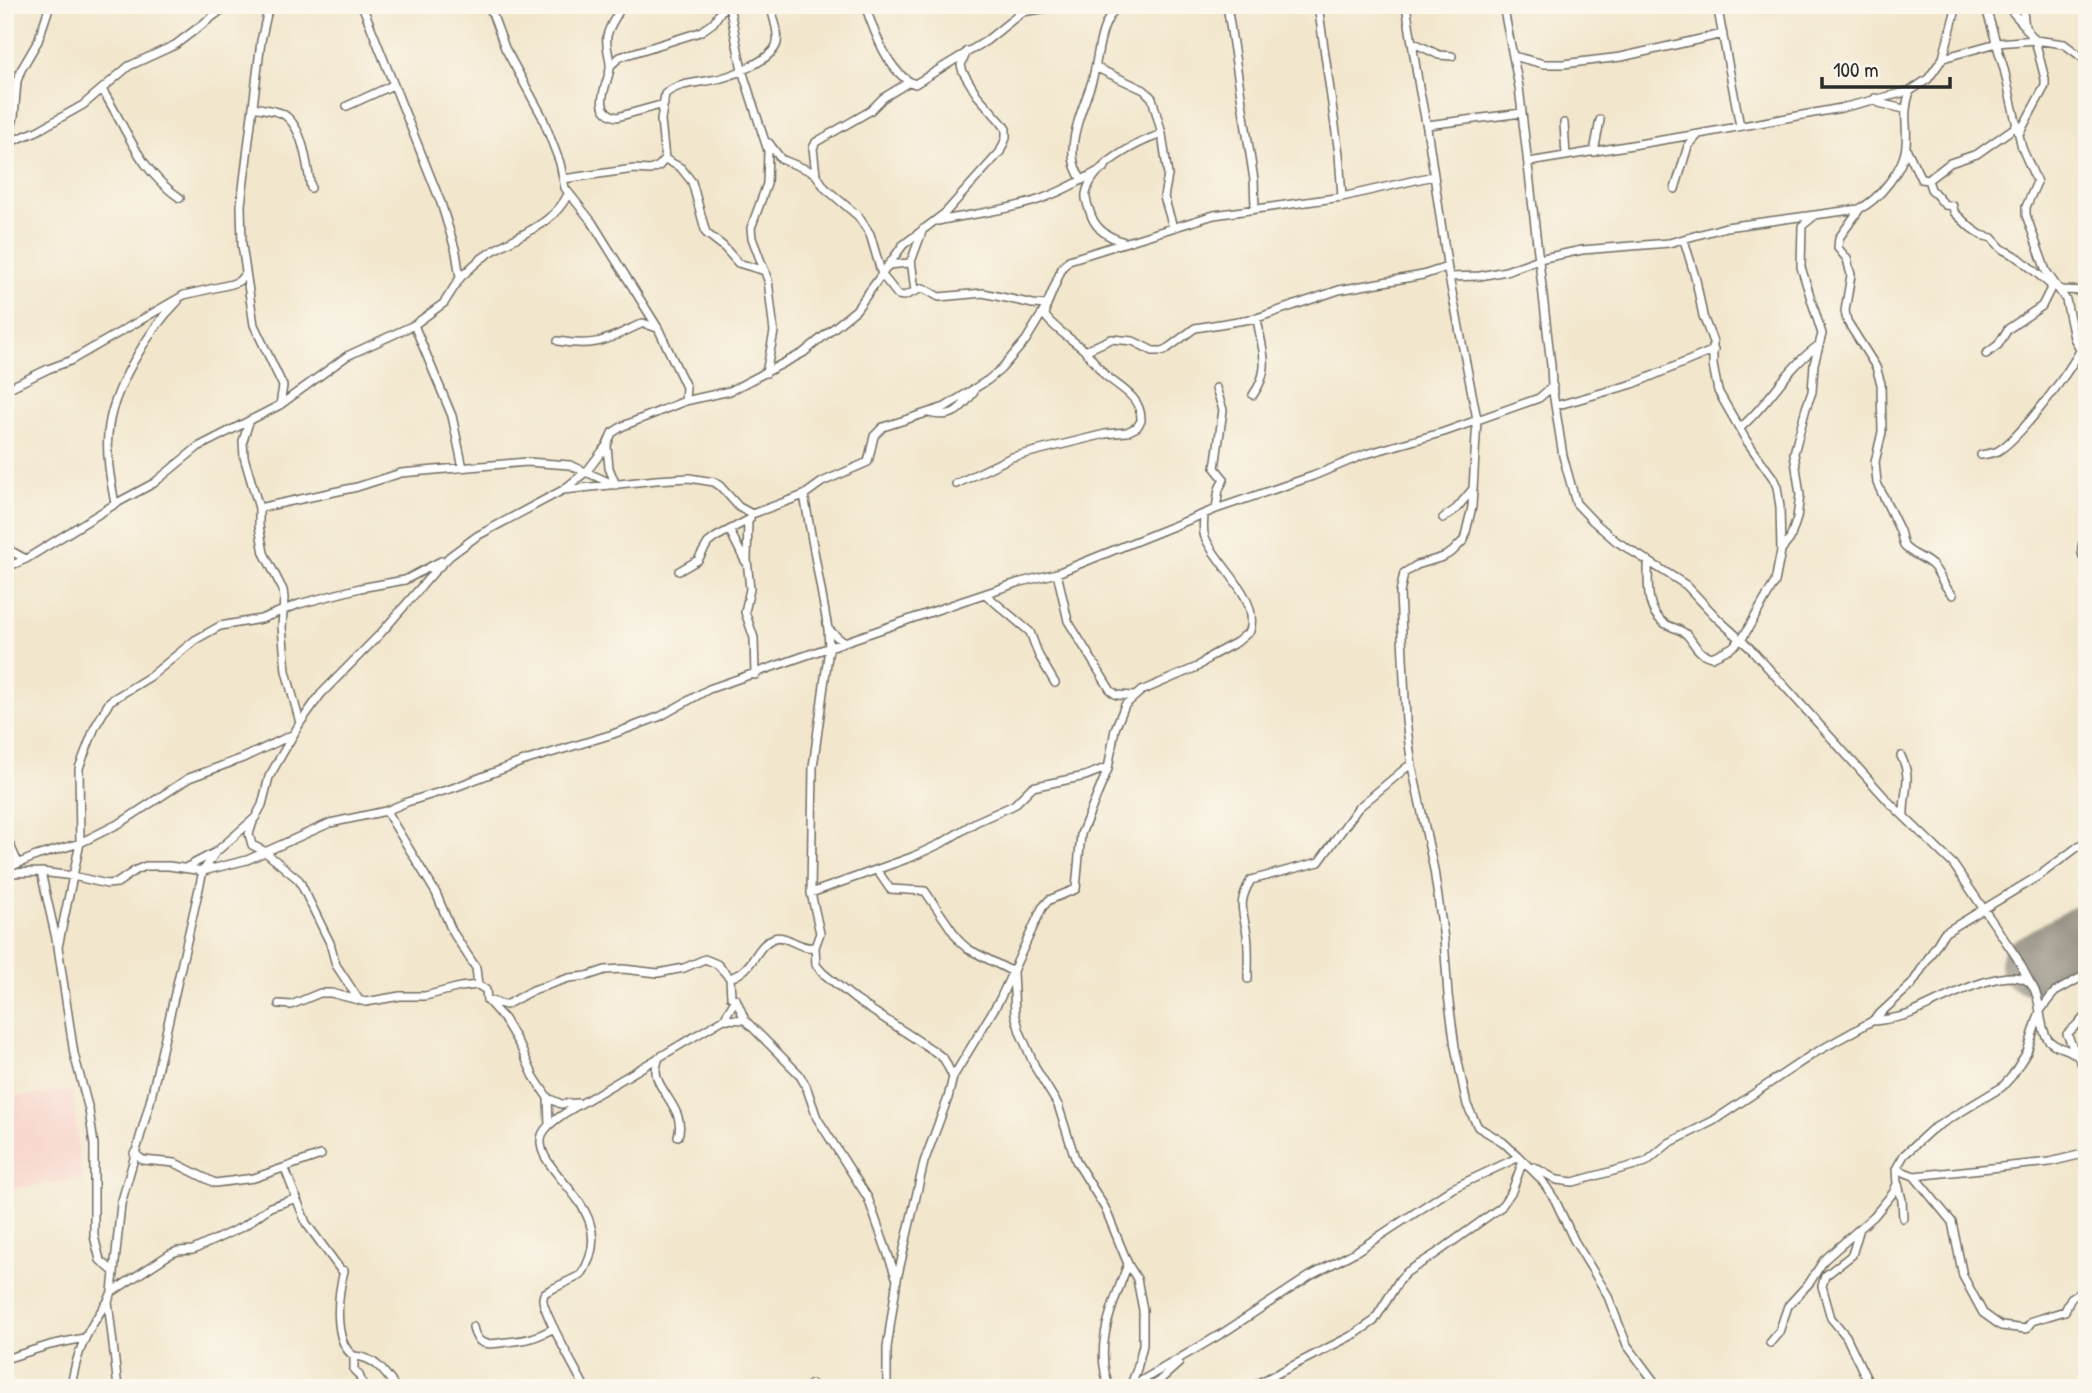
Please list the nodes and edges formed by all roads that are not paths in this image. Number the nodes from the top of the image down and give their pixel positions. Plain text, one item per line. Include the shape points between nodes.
1 (50, 5) edge
2 (228, 5) edge
3 (269, 5) edge
4 (362, 5) edge
5 (489, 5) edge
6 (622, 5) edge
7 (727, 5) edge
8 (770, 5) edge
9 (865, 5) edge
10 (1067, 5) edge
11 (1119, 5) edge
12 (1227, 5) edge
13 (1318, 5) edge
14 (1406, 5) edge
15 (1503, 5) edge
16 (1717, 5) edge
17 (1957, 5) edge
18 (1985, 5) edge
19 (2006, 5) edge
20 (2022, 5) edge
21 (2025, 27) junction
22 (1723, 34) junction
23 (2035, 40) junction
24 (1412, 42) junction
25 (1997, 43) junction
26 (967, 51) junction
27 (1452, 56) dead end
28 (1513, 56) junction
29 (1943, 58) junction
30 (2087, 61) edge
31 (610, 66) junction
32 (1095, 67) junction
33 (742, 70) junction
34 (909, 82) junction
35 (393, 85) junction
36 (103, 90) junction
37 (1910, 91) junction
38 (1875, 98) junction
39 (664, 104) junction
40 (347, 106) dead end
41 (254, 107) junction
42 (1904, 109) junction
43 (1522, 113) junction
44 (1600, 120) dead end
45 (1564, 123) dead end
46 (1427, 125) junction
47 (1740, 126) junction
48 (2019, 128) junction
49 (1162, 134) junction
50 (1699, 134) junction
51 (765, 137) junction
52 (6, 144) edge
53 (1906, 147) junction
54 (1594, 152) junction
55 (1566, 156) junction
56 (665, 159) junction
57 (1529, 162) junction
58 (1105, 167) junction
59 (816, 175) junction
60 (1433, 176) junction
61 (563, 179) junction
62 (1082, 180) junction
63 (1928, 180) junction
64 (310, 188) dead end
65 (1675, 189) dead end
66 (568, 194) junction
67 (1342, 197) junction
68 (180, 198) dead end
69 (1255, 208) junction
70 (1859, 209) junction
71 (1814, 216) junction
72 (934, 222) junction
73 (1173, 227) junction
74 (923, 229) junction
75 (1684, 240) junction
76 (1125, 242) junction
77 (1539, 258) junction
78 (911, 260) junction
79 (888, 265) junction
80 (1447, 267) junction
81 (765, 271) junction
82 (246, 274) junction
83 (883, 275) junction
84 (1449, 277) junction
85 (460, 278) junction
86 (2054, 287) junction
87 (915, 290) junction
88 (2087, 291) edge
89 (184, 295) junction
90 (1047, 306) junction
91 (1257, 318) junction
92 (414, 325) junction
93 (658, 328) junction
94 (558, 341) dead end
95 (1819, 345) junction
96 (1714, 350) junction
97 (1085, 351) junction
98 (2080, 351) junction
99 (1986, 354) dead end
100 (2087, 364) edge
101 (766, 373) junction
102 (1553, 386) junction
103 (687, 387) junction
104 (1216, 388) dead end
105 (5, 390) edge
106 (1254, 395) dead end
107 (701, 398) junction
108 (685, 401) junction
109 (280, 405) junction
110 (1555, 407) junction
111 (1476, 419) junction
112 (249, 422) junction
113 (1740, 428) junction
114 (607, 445) junction
115 (1981, 455) dead end
116 (463, 468) junction
117 (587, 471) junction
118 (616, 484) junction
119 (956, 484) dead end
120 (1473, 488) junction
121 (563, 490) junction
122 (804, 495) junction
123 (115, 504) junction
124 (259, 508) junction
125 (1216, 509) junction
126 (762, 511) junction
127 (1204, 514) junction
128 (1443, 518) dead end
129 (748, 521) junction
130 (730, 531) junction
131 (2087, 537) edge
132 (5, 541) edge
133 (1781, 551) junction
134 (450, 555) junction
135 (24, 558) junction
136 (1648, 560) junction
137 (2087, 564) edge
138 (747, 565) junction
139 (5, 568) edge
140 (679, 571) dead end
141 (1057, 573) junction
142 (985, 594) junction
143 (284, 595) junction
144 (1953, 595) dead end
145 (299, 604) junction
146 (284, 610) junction
147 (828, 629) junction
148 (1742, 639) junction
149 (843, 642) junction
150 (829, 648) junction
151 (755, 675) junction
152 (1055, 683) dead end
153 (1135, 696) junction
154 (300, 723) junction
155 (295, 734) junction
156 (1900, 756) dead end
157 (1412, 766) junction
158 (1108, 767) junction
159 (386, 811) junction
160 (1903, 816) junction
161 (255, 818) junction
162 (5, 834) edge
163 (2087, 840) edge
164 (80, 843) junction
165 (264, 851) junction
166 (216, 852) junction
167 (18, 863) junction
168 (187, 867) junction
169 (877, 870) junction
170 (5, 871) edge
171 (203, 871) junction
172 (41, 872) junction
173 (73, 876) junction
174 (811, 893) junction
175 (1983, 910) junction
176 (58, 947) junction
177 (816, 947) junction
178 (1013, 972) junction
179 (2087, 974) edge
180 (730, 978) junction
181 (1248, 979) dead end
182 (478, 985) junction
183 (2032, 986) junction
184 (736, 999) junction
185 (359, 1000) junction
186 (487, 1000) junction
187 (279, 1004) dead end
188 (2040, 1011) junction
189 (2087, 1015) edge
190 (724, 1019) junction
191 (746, 1020) junction
192 (1872, 1021) junction
193 (2077, 1055) junction
194 (659, 1058) junction
195 (2087, 1075) edge
196 (954, 1077) junction
197 (548, 1098) junction
198 (583, 1102) junction
199 (549, 1125) junction
200 (678, 1136) dead end
201 (134, 1153) junction
202 (2087, 1153) edge
203 (321, 1155) dead end
204 (1521, 1159) junction
205 (285, 1169) junction
206 (1896, 1169) junction
207 (1914, 1175) junction
208 (1897, 1180) junction
209 (297, 1198) junction
210 (1903, 1218) dead end
211 (1861, 1227) junction
212 (1128, 1264) junction
213 (114, 1272) junction
214 (897, 1279) junction
215 (2087, 1288) edge
216 (112, 1292) junction
217 (108, 1301) junction
218 (473, 1327) dead end
219 (554, 1328) junction
220 (83, 1338) junction
221 (1770, 1343) dead end
222 (1186, 1355) junction
223 (354, 1356) junction
224 (5, 1359) edge
225 (1109, 1384) edge
226 (1130, 1387) edge
227 (71, 1388) edge
228 (118, 1388) edge
229 (364, 1388) edge
230 (396, 1388) edge
231 (585, 1388) edge
232 (887, 1388) edge
233 (1119, 1388) edge
234 (1151, 1388) edge
235 (1250, 1388) edge
236 (1659, 1388) edge
237 (1871, 1388) edge

1 - 52 street via 38,41 21,70
2 - 36 street via 175,45 129,66
3 - 41 street
4 - 35 street
5 - 61 street via 505,48 542,116
6 - 31 street via 607,36
7 - 31 street via 709,27 620,57
7 - 33 street
8 - 33 street via 775,47
9 - 34 street via 882,50
10 - 26 street via 1022,12
11 - 32 street via 1102,31
12 - 69 street
13 - 67 street
14 - 24 street
15 - 28 street
16 - 22 street
17 - 29 street
18 - 25 street
19 - 21 street
20 - 21 street
21 - 23 street
22 - 28 street via 1621,57 1563,64
22 - 47 street
23 - 25 street
23 - 30 street via 2064,44
23 - 48 street via 2045,86
24 - 27 street via 1438,55
24 - 46 street
25 - 29 street
25 - 48 street
26 - 34 street via 922,81
26 - 72 street via 963,72 1006,129 1006,138 1000,152
28 - 43 street
29 - 37 street via 1928,79
31 - 39 street via 602,100 610,115 623,116
32 - 49 street via 1148,93
32 - 62 street via 1073,151
33 - 39 street via 672,89 665,94
33 - 51 street
34 - 59 street via 816,142
35 - 40 street
35 - 85 street via 441,203
36 - 52 street via 37,131
36 - 68 street via 143,164
37 - 38 street
37 - 42 street
38 - 42 street
38 - 47 street
39 - 56 street via 661,137
41 - 64 street via 280,113 292,124 305,151
41 - 82 street via 240,205
42 - 53 street
43 - 46 street
43 - 57 street
44 - 54 street
45 - 55 street
46 - 60 street
47 - 50 street
48 - 63 street via 1977,154 1950,163
48 - 86 street via 2024,155 2037,182 2026,215
49 - 58 street via 1135,144
49 - 73 street via 1168,175 1164,197
50 - 54 street
50 - 65 street via 1688,146
51 - 59 street via 781,159
51 - 81 street via 767,184 751,228
53 - 63 street via 1916,172
53 - 70 street via 1883,191
54 - 55 street
55 - 57 street
56 - 61 street via 650,170
56 - 81 street via 681,168 692,182 706,233 737,263
57 - 77 street
58 - 62 street
58 - 76 street via 1091,183 1086,199 1102,231
59 - 83 street via 867,228
60 - 67 street
60 - 80 street
61 - 66 street
62 - 72 street via 1007,209
63 - 86 street via 1945,205 1953,206 1971,228 1992,238
66 - 85 street via 556,212 485,256
66 - 93 street via 592,222
67 - 69 street
69 - 73 street
70 - 71 street
70 - 144 street via 1838,244 1851,275 1847,321 1876,367 1881,384 1877,483 1904,546 1929,563
71 - 75 street via 1726,227
71 - 95 street via 1802,226 1800,260 1821,330
72 - 74 street
73 - 76 street
74 - 78 street
74 - 79 street
75 - 77 street
75 - 96 street
76 - 90 street via 1069,260
77 - 84 street via 1493,273
77 - 102 street
78 - 79 street
78 - 87 street
79 - 83 street
80 - 84 street
80 - 91 street via 1339,290
81 - 101 street via 774,332
82 - 89 street via 232,284
82 - 109 street via 256,331 284,386
83 - 87 street via 898,295
83 - 101 street via 856,310 803,353
84 - 111 street
85 - 92 street via 444,303
86 - 88 street
86 - 98 street via 2068,305
86 - 99 street via 2042,306 2008,329
87 - 90 street via 923,288 939,297 995,294
89 - 105 street via 70,361
89 - 123 street via 148,336 115,407 108,449
90 - 97 street via 1045,316 1054,327
90 - 122 street via 1002,369 954,402 883,426 874,436 869,462
91 - 97 street via 1195,328 1164,351 1111,339
91 - 106 street via 1266,362
92 - 109 street via 346,356
92 - 116 street via 452,416
93 - 94 street via 643,323 581,345
93 - 103 street
95 - 113 street
95 - 133 street via 1812,393 1794,453 1800,486 1797,518
96 - 110 street via 1633,384
96 - 113 street via 1716,384
97 - 119 street via 1136,402 1142,417 1137,427 1026,453
98 - 100 street
98 - 115 street via 2011,439 1997,451
101 - 107 street via 730,391
102 - 110 street
102 - 111 street via 1539,398
103 - 107 street
103 - 108 street
104 - 125 street via 1223,410 1215,468 1224,479
107 - 108 street
108 - 114 street via 622,426
109 - 112 street
110 - 136 street via 1576,503 1616,541
111 - 120 street
111 - 125 street
112 - 123 street via 198,447 154,483
112 - 124 street via 244,457
113 - 133 street via 1777,487
114 - 117 street
114 - 118 street
116 - 117 street via 527,461
116 - 124 street via 401,473
117 - 118 street
117 - 121 street
118 - 121 street
118 - 126 street via 707,480 720,486 743,510 752,514
120 - 128 street
120 - 157 street via 1467,530 1458,547 1410,568 1402,581 1404,696
121 - 134 street
122 - 126 street
122 - 147 street
123 - 135 street
124 - 143 street via 264,553
125 - 127 street
126 - 129 street
127 - 141 street
127 - 153 street via 1203,534 1248,605 1250,631 1198,667
129 - 130 street
129 - 138 street
130 - 138 street
130 - 140 street via 710,541 698,560
131 - 137 street via 2081,550
132 - 135 street
133 - 148 street via 1775,582
134 - 145 street via 405,580
134 - 154 street via 321,694
135 - 139 street
136 - 148 street via 1686,585
136 - 148 street via 1649,600 1657,617 1682,630 1704,655 1719,655
138 - 151 street via 750,589 745,612 754,638
141 - 142 street
141 - 153 street via 1068,621 1111,691
142 - 149 street
142 - 152 street via 1030,632
143 - 145 street
143 - 146 street
145 - 146 street
146 - 154 street via 286,671
146 - 164 street via 212,631 110,701 79,768
147 - 149 street
147 - 150 street
148 - 160 street
149 - 150 street
150 - 151 street
150 - 174 street via 813,767
151 - 159 street via 709,689 661,716 613,734
153 - 158 street via 1118,720
154 - 155 street
155 - 161 street via 269,777
155 - 164 street via 189,778
156 - 160 street via 1908,781
157 - 181 street via 1370,797 1319,862 1251,880 1241,914 1247,932
157 - 204 street via 1434,870 1455,1047 1467,1105 1478,1127
158 - 169 street via 1032,787 1014,805
158 - 178 street via 1081,834 1076,889 1049,900 1042,908
159 - 165 street via 330,823
159 - 182 street via 476,968
160 - 175 street via 1953,864
161 - 165 street via 248,834 252,845
161 - 166 street
162 - 167 street
163 - 175 street
164 - 167 street
164 - 173 street
165 - 171 street
165 - 185 street via 299,880 336,965
166 - 168 street
166 - 171 street
167 - 170 street
168 - 171 street
168 - 173 street via 146,866 107,884
169 - 174 street
169 - 178 street via 890,889 925,891 964,946
170 - 172 street
171 - 201 street
172 - 173 street
172 - 176 street
173 - 176 street
174 - 177 street via 820,933
175 - 183 street
175 - 192 street via 1944,933 1912,984
176 - 213 street via 94,1145 94,1236 100,1260
177 - 180 street via 772,939 748,968
177 - 196 street via 816,965 824,974 934,1051
178 - 196 street
178 - 212 street via 1020,1032 1058,1105 1076,1161 1108,1214
179 - 188 street via 2055,992
180 - 184 street via 731,997
180 - 186 street via 705,959 658,973 623,969 569,978 506,1005
182 - 185 street via 425,996
182 - 186 street via 486,990
183 - 188 street
183 - 192 street via 2021,978 1987,982 1910,1014
184 - 190 street
184 - 191 street
185 - 187 street via 320,993 291,1005
186 - 197 street via 504,1019
188 - 193 street via 2053,1045
188 - 206 street via 2027,1052 2012,1076 1990,1095 1931,1130
189 - 193 street via 2067,1034
190 - 191 street
190 - 194 street
191 - 214 street via 806,1086 817,1118 868,1198
192 - 204 street via 1723,1115 1669,1143 1646,1162 1565,1182
193 - 195 street
194 - 198 street
194 - 200 street via 656,1075 675,1110
196 - 214 street via 921,1173
197 - 198 street via 561,1104
197 - 199 street
198 - 199 street
199 - 219 street via 542,1137 542,1153 578,1198 592,1241 581,1275 543,1296
201 - 205 street via 143,1160 175,1163 215,1183
201 - 213 street via 121,1204
202 - 207 street via 2050,1162
203 - 205 street
204 - 222 street via 1453,1188
204 - 235 street via 1512,1191 1501,1206 1407,1272 1374,1321
204 - 236 street via 1555,1200 1607,1294 1627,1345
205 - 209 street
206 - 207 street
206 - 208 street
207 - 215 street via 1949,1217 1968,1287 1993,1322 2026,1329 2035,1320 2065,1311 2071,1298
208 - 210 street
208 - 211 street via 1894,1194
209 - 216 street via 270,1207 244,1226 192,1250 157,1261
209 - 223 street via 309,1228 344,1271 339,1324 346,1350
211 - 221 street via 1824,1260 1788,1306
211 - 237 street via 1852,1255 1825,1276 1822,1286 1831,1318 1846,1336
212 - 225 street via 1107,1322 1104,1356
212 - 226 street via 1137,1279 1143,1310 1141,1355
213 - 216 street
214 - 232 street via 887,1348
216 - 217 street
217 - 220 street
217 - 228 street
218 - 219 street via 479,1341 491,1345 530,1340
219 - 231 street
220 - 224 street
220 - 227 street
222 - 226 street
222 - 234 street
223 - 229 street via 354,1370
223 - 230 street via 371,1359
225 - 233 street

